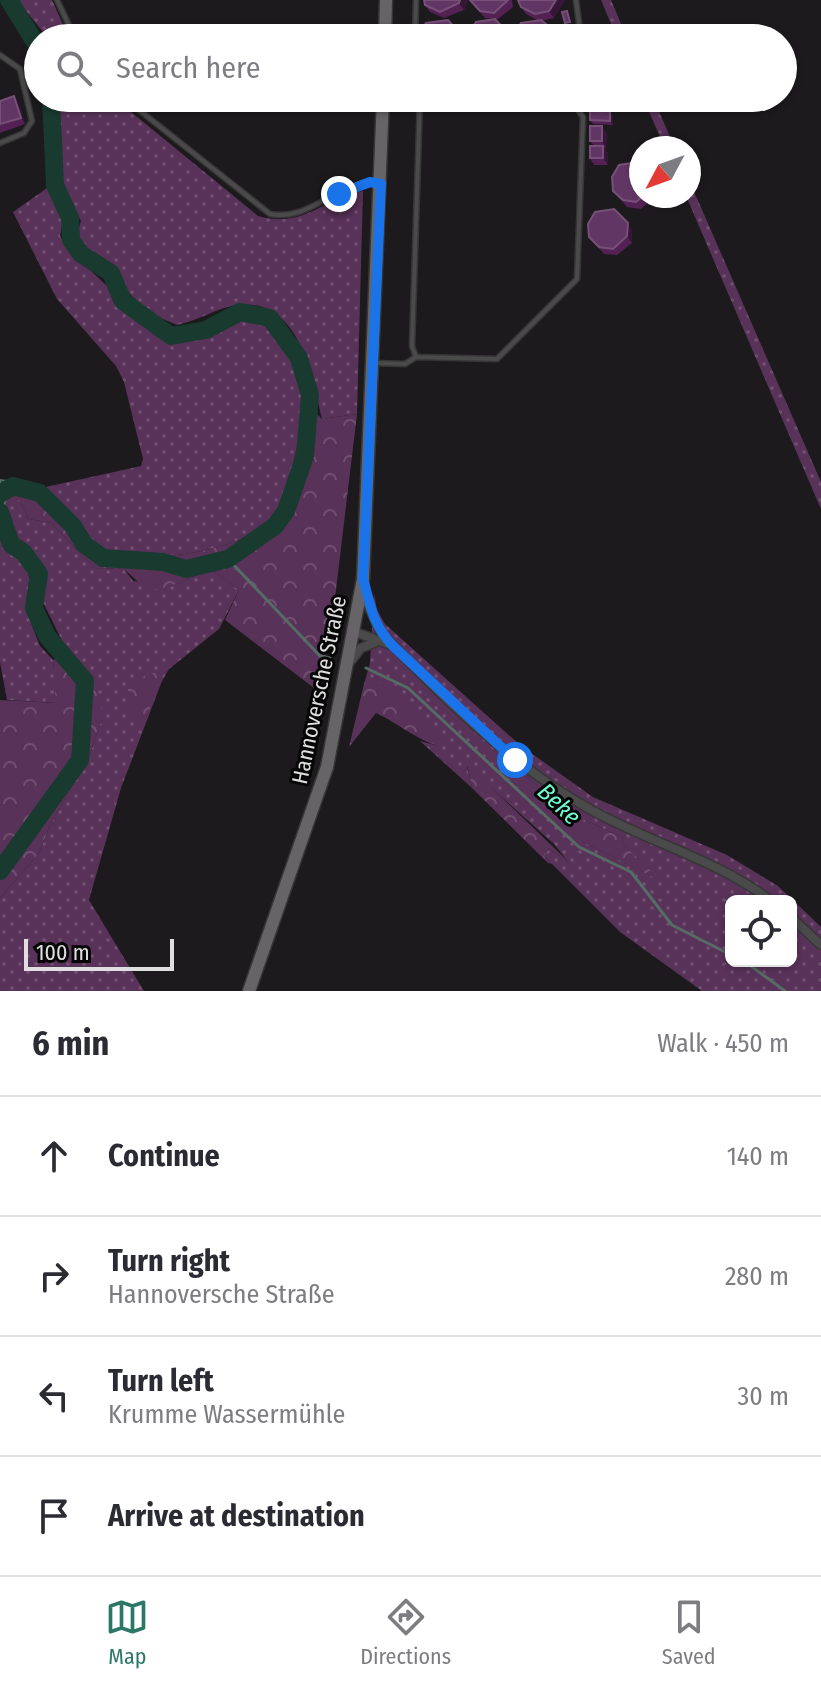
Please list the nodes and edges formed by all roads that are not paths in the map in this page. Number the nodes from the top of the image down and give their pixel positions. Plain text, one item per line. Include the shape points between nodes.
1 (57, 0) edge
2 (386, 0) edge
3 (416, 0) edge
4 (576, 0) edge
5 (68, 24) edge
6 (385, 24) edge
7 (415, 24) edge
8 (579, 24) edge
9 (0, 55) edge
10 (9, 60) junction
11 (0, 63) edge
12 (24, 86) edge
13 (24, 95) edge
14 (15, 99) edge
15 (28, 112) edge
16 (142, 112) edge
17 (383, 112) edge
18 (420, 112) edge
19 (580, 112) edge
20 (0, 143) edge
21 (381, 184) junction
22 (416, 357) junction
23 (374, 363) junction
24 (363, 579) junction
25 (355, 632) junction
26 (380, 638) junction
27 (350, 662) junction
28 (762, 895) edge
29 (797, 923) edge
30 (821, 945) edge
31 (249, 991) edge

1 - 5 lane
2 - 6 main road
3 - 7 lane
4 - 8 lane
9 - 10 lane
10 - 11 lane
10 - 12 lane via 20,69
13 - 14 lane
15 - 20 lane via 30,128
16 - 21 lane via 270,214 294,215 354,187
17 - 21 main road, Hannoversche Straße
18 - 22 lane via 412,346
19 - 22 lane via 577,279 497,359
21 - 23 main road, Hannoversche Straße
22 - 23 lane via 405,364
23 - 24 main road, Hannoversche Straße
24 - 25 main road, Hannoversche Straße
24 - 26 street
25 - 26 street
25 - 27 main road, Hannoversche Straße
26 - 27 street via 361,648
26 - 28 street via 550,785 588,809 725,870
27 - 31 main road, Hannoversche Straße via 327,767
29 - 30 street

